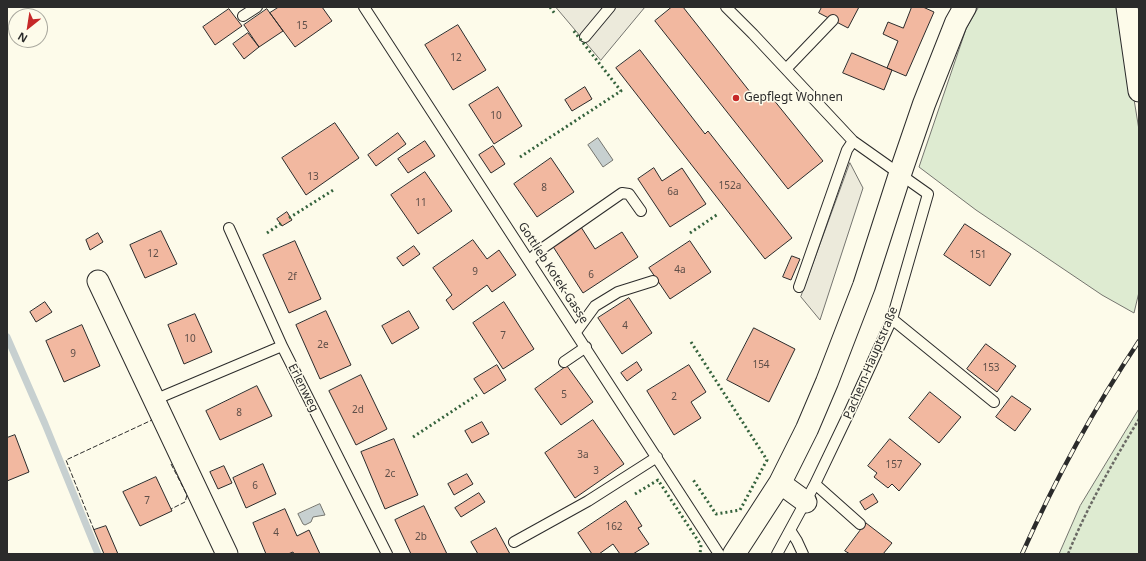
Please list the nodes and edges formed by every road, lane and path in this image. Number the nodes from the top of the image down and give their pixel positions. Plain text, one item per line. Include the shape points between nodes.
1 (257, 7) edge
2 (364, 7) edge
3 (610, 7) edge
4 (726, 7) edge
5 (965, 7) edge
6 (1127, 7) edge
7 (243, 16) dead end
8 (833, 20) dead end
9 (585, 37) dead end
10 (786, 69) junction
11 (1139, 90) edge
12 (853, 140) junction
13 (900, 174) junction
14 (641, 211) dead end
15 (229, 228) dead end
16 (529, 261) junction
17 (98, 281) dead end
18 (653, 281) dead end
19 (799, 286) dead end
20 (892, 319) junction
21 (576, 332) junction
22 (282, 346) junction
23 (586, 347) junction
24 (564, 362) dead end
25 (154, 400) junction
26 (994, 402) dead end
27 (1139, 420) edge
28 (657, 457) junction
29 (780, 483) junction
30 (810, 494) junction
31 (860, 524) dead end
32 (790, 530) junction
33 (514, 542) dead end
34 (227, 554) edge
35 (387, 554) edge
36 (719, 554) edge
37 (734, 554) edge
38 (777, 554) edge
39 (803, 554) edge
40 (1068, 554) edge

1 - 7 lane
2 - 16 lane, Gottlieb Kotek-Gasse
3 - 9 lane
4 - 10 lane
5 - 13 main road via 956,23 924,104
6 - 11 street
8 - 10 lane
10 - 12 lane
12 - 13 lane
12 - 19 lane via 847,150
13 - 20 lane, Pachern-Hauptstraße via 928,194
13 - 29 main road via 850,323 810,422
14 - 16 lane via 630,194 622,193 540,250
15 - 22 lane, Erlenweg
16 - 21 lane, Gottlieb Kotek-Gasse
17 - 25 street
18 - 21 lane via 618,292 595,306
20 - 26 lane
20 - 30 lane, Pachern-Hauptstraße
21 - 23 lane, Gottlieb Kotek-Gasse
22 - 25 lane
22 - 35 lane, Erlenweg
23 - 24 lane
23 - 28 lane, Gottlieb Kotek-Gasse
25 - 34 street
27 - 40 path via 1119,452
28 - 33 lane via 588,501
28 - 36 lane, Gottlieb Kotek-Gasse
29 - 30 street
29 - 37 main road
30 - 31 lane
30 - 32 lane, Pachern-Hauptstraße
32 - 38 lane, Pachern-Hauptstraße
32 - 39 lane

